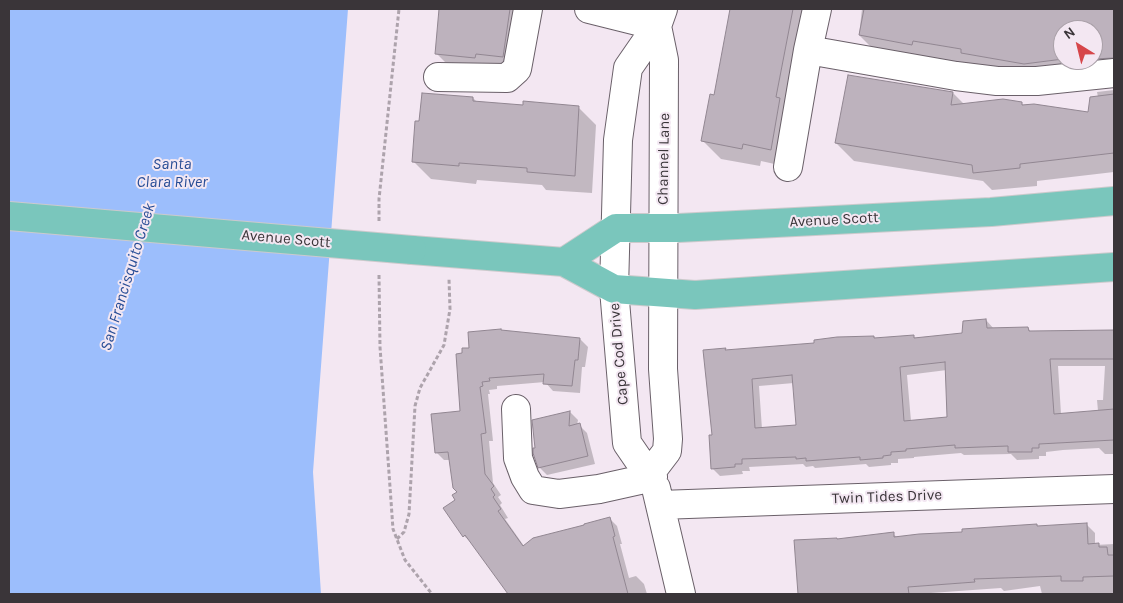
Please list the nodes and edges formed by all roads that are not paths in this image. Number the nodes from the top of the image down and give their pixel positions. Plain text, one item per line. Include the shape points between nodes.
1 (528, 9) edge
2 (589, 9) edge
3 (817, 9) edge
4 (660, 17) edge
5 (808, 50) junction
6 (1114, 74) edge
7 (438, 77) dead end
8 (788, 167) dead end
9 (1114, 201) edge
10 (9, 216) edge
11 (663, 226) junction
12 (616, 228) junction
13 (564, 262) junction
14 (1114, 267) edge
15 (614, 289) junction
16 (664, 293) junction
17 (516, 408) dead end
18 (652, 474) junction
19 (1114, 488) edge
20 (660, 505) junction
21 (681, 594) edge

1 - 7 street via 517,69 507,78
2 - 4 street
3 - 5 street
4 - 11 street, Channel Lane via 664,60
4 - 12 street, Cape Cod Drive via 628,68 618,140
5 - 6 street via 997,81
5 - 8 street
9 - 11 main road, Avenue Scott via 990,212
10 - 13 main road, Avenue Scott, bridge
11 - 12 main road, Avenue Scott
11 - 16 street, Channel Lane
12 - 13 main road
12 - 15 street, Cape Cod Drive
13 - 15 main road, Avenue Scott
14 - 16 main road, Avenue Scott via 695,295
15 - 16 main road, Avenue Scott
15 - 18 street, Cape Cod Drive via 627,443
16 - 18 street via 663,369 668,439 667,451
17 - 18 street via 518,458 532,490 559,494 599,488
18 - 20 street, Cape Cod Drive
19 - 20 street, Twin Tides Drive
20 - 21 street, Cape Cod Drive

